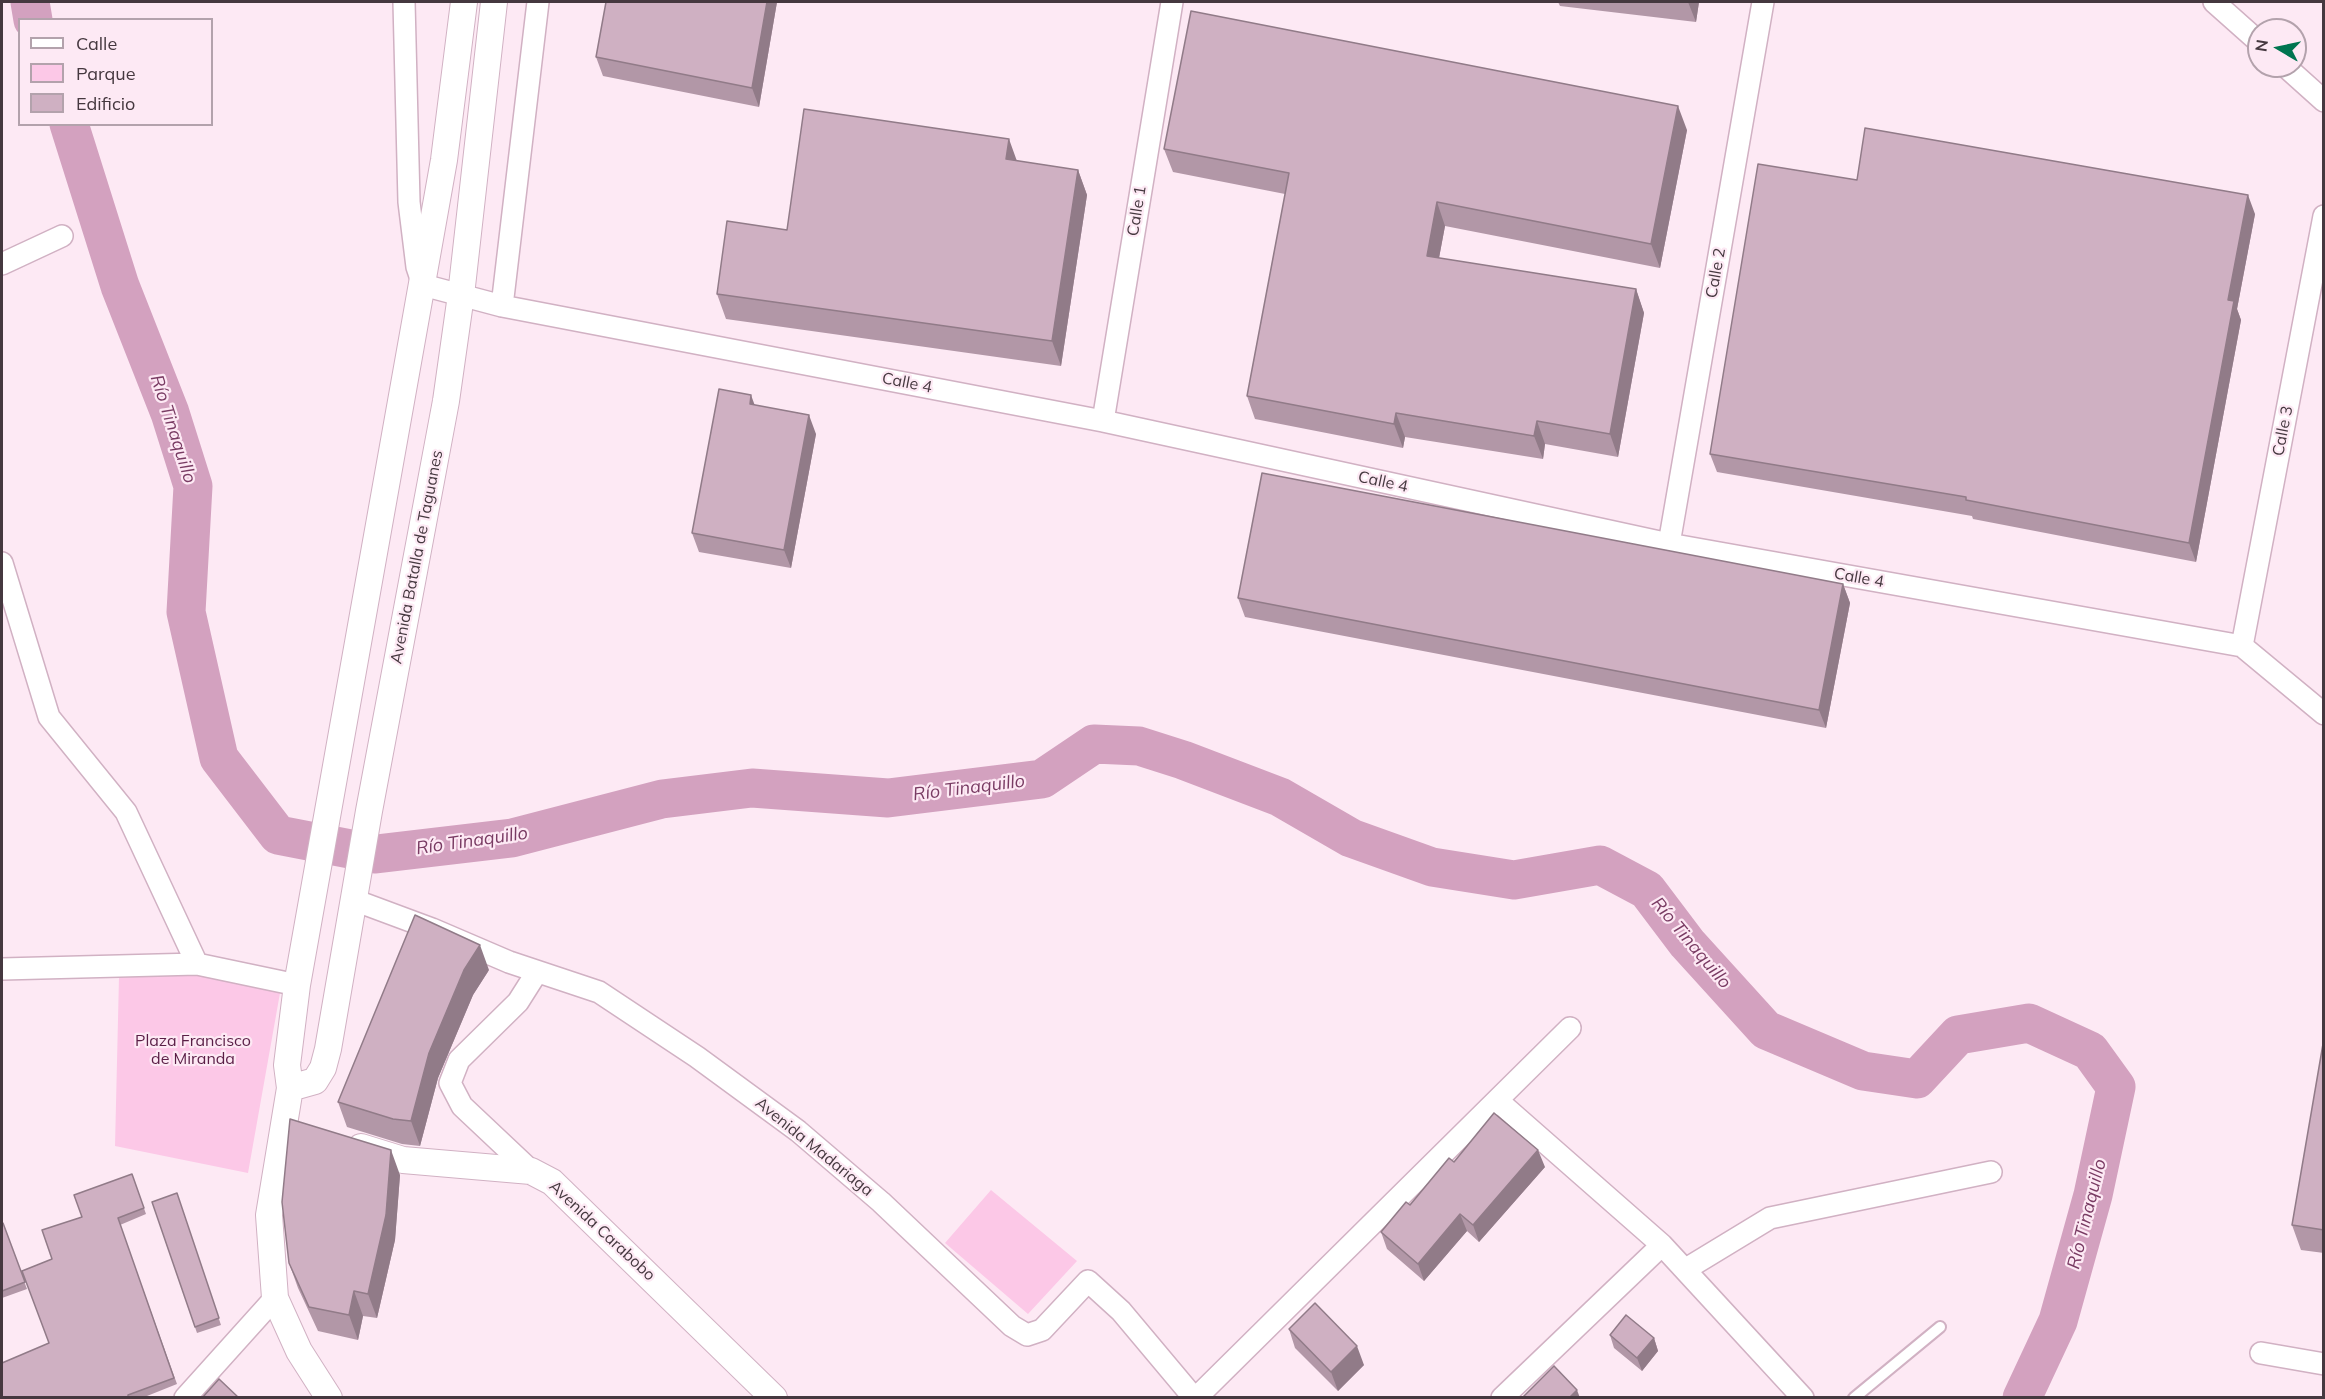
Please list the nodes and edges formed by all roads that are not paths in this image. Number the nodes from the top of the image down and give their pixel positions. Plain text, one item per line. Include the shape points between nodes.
1 (404, 2) edge
2 (464, 2) edge
3 (494, 2) edge
4 (538, 2) edge
5 (1172, 2) edge
6 (1763, 2) edge
7 (2214, 2) edge
8 (2247, 31) edge
9 (2299, 78) edge
10 (2324, 100) edge
11 (2324, 216) edge
12 (62, 236) dead end
13 (2, 264) edge
14 (423, 285) junction
15 (461, 295) junction
16 (502, 306) junction
17 (1103, 421) junction
18 (1669, 544) junction
19 (2, 563) edge
20 (6, 591) edge
21 (2242, 646) junction
22 (2324, 714) edge
23 (356, 892) junction
24 (197, 964) junction
25 (2, 969) edge
26 (537, 972) junction
27 (297, 985) junction
28 (1570, 1028) dead end
29 (290, 1088) junction
30 (1498, 1101) junction
31 (338, 1140) edge
32 (531, 1171) junction
33 (1991, 1172) dead end
34 (1662, 1245) junction
35 (1686, 1269) junction
36 (275, 1298) junction
37 (1940, 1327) dead end
38 (2261, 1353) dead end
39 (2324, 1364) edge
40 (185, 1398) edge
41 (330, 1398) edge
42 (774, 1398) edge
43 (1195, 1398) edge
44 (1502, 1398) edge
45 (1803, 1398) edge
46 (1854, 1398) edge

1 - 14 street via 409,202
2 - 14 street
3 - 15 street, Avenida Batalla de Taguanes
4 - 16 street
5 - 17 street, Calle 1
6 - 18 street, Calle 2
7 - 8 street
9 - 10 street
11 - 21 street, Calle 3
12 - 13 street
14 - 15 street, Calle 4
14 - 27 street
15 - 16 street, Calle 4
15 - 23 street, Avenida Batalla de Taguanes via 444,413
16 - 17 street, Calle 4
17 - 18 street, Calle 4
18 - 21 street, Calle 4
19 - 20 street
20 - 24 street via 49,717 126,812
21 - 22 street, Calle 4
23 - 26 street, Avenida Madariaga
23 - 29 street, Avenida Batalla de Taguanes via 322,1068 315,1081
24 - 25 street
24 - 27 street
26 - 32 street via 518,1002 459,1060 450,1083 462,1106
26 - 43 street, Avenida Madariaga via 599,992 798,1131 881,1202 1012,1326 1027,1335 1042,1330 1088,1281 1121,1311
27 - 29 street via 287,1065
28 - 30 street
29 - 36 street via 294,1127 269,1215
30 - 34 street
30 - 43 street
31 - 32 street, Avenida Carabobo via 403,1160
32 - 42 street, Avenida Carabobo via 552,1182
33 - 35 street via 1770,1218
34 - 35 street
34 - 44 street
35 - 45 street
36 - 40 street
36 - 41 street via 299,1351
37 - 46 lane
38 - 39 street

